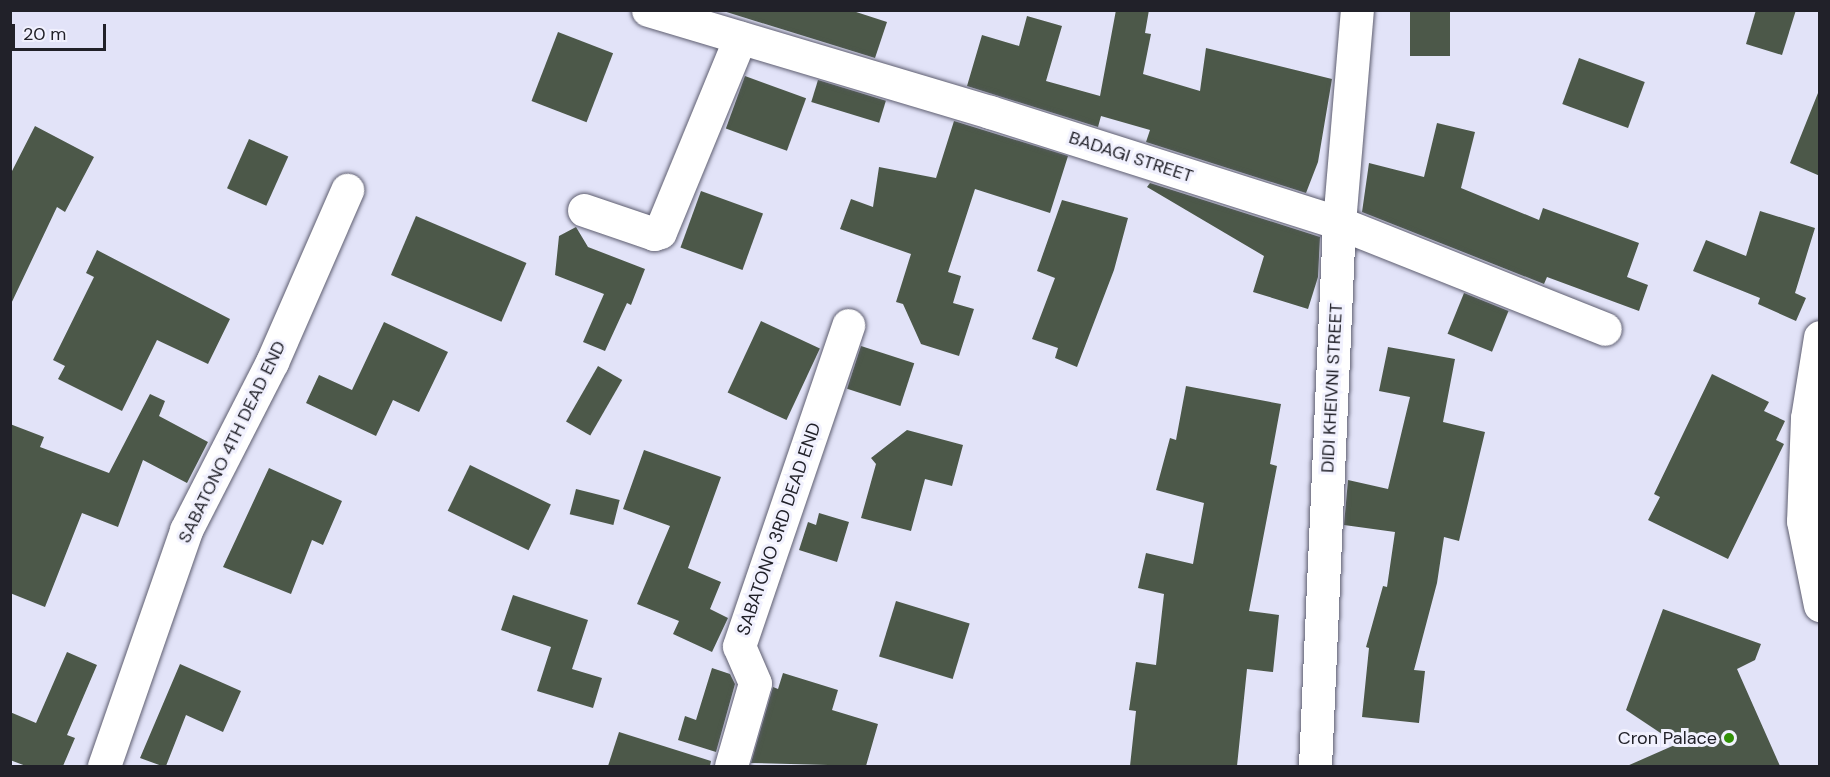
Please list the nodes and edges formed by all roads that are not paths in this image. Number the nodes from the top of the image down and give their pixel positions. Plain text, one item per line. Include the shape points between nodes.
1 (648, 10) edge
2 (1357, 10) edge
3 (740, 38) junction
4 (347, 190) dead end
5 (584, 210) dead end
6 (1340, 223) junction
7 (848, 325) dead end
8 (1605, 329) dead end
9 (1820, 338) edge
10 (1813, 419) edge
11 (1820, 605) edge
12 (104, 766) edge
13 (731, 766) edge
14 (1315, 766) edge

1 - 3 street, BADAGI STREET
2 - 6 street, DIDI KHEIVNI STREET
3 - 5 street via 660,232 654,234
3 - 6 street, BADAGI STREET
4 - 12 street, SABATONO 4TH DEAD END via 272,363 186,530
6 - 8 street, BADAGI STREET
6 - 14 street, DIDI KHEIVNI STREET
7 - 13 street, SABATONO 3RD DEAD END via 739,646 755,683
9 - 10 street
10 - 11 street via 1803,521

